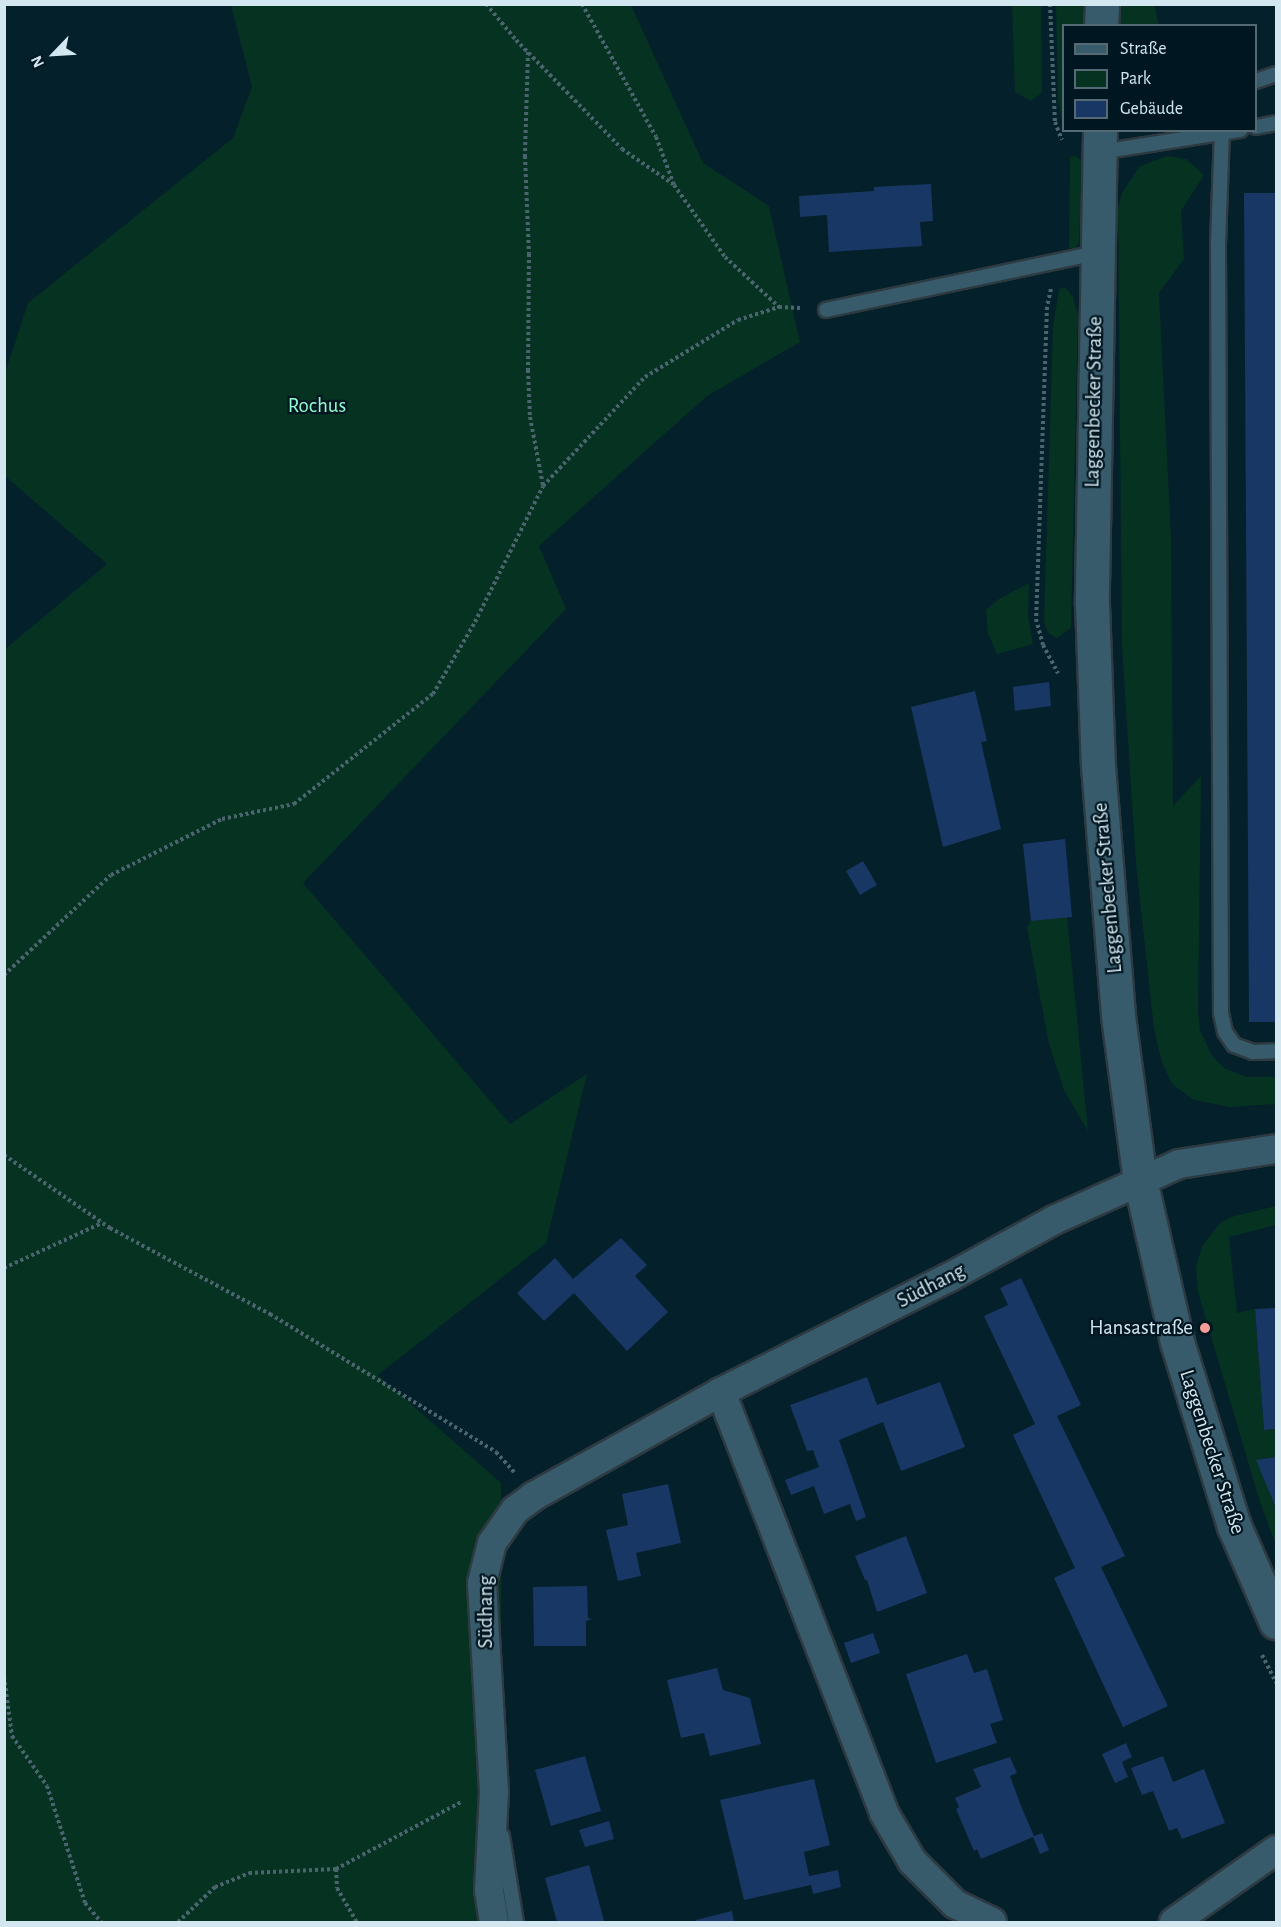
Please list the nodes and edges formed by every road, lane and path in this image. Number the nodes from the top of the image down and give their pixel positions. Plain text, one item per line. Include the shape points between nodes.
1 (486, 4) edge
2 (582, 4) edge
3 (1102, 4) edge
4 (1101, 24) edge
5 (528, 52) junction
6 (1276, 74) edge
7 (1257, 81) edge
8 (1276, 123) edge
9 (1257, 127) edge
10 (1222, 132) edge
11 (1100, 141) edge
12 (674, 185) junction
13 (1096, 253) junction
14 (779, 307) junction
15 (826, 309) joint
16 (543, 486) junction
17 (4, 975) edge
18 (1276, 1051) edge
19 (1276, 1149) edge
20 (4, 1155) edge
21 (1140, 1180) junction
22 (102, 1223) junction
23 (4, 1268) edge
24 (721, 1392) junction
25 (534, 1496) junction
26 (1276, 1622) edge
27 (4, 1676) edge
28 (494, 1792) junction
29 (1276, 1850) edge
30 (336, 1869) junction
31 (1185, 1919) edge
32 (101, 1923) edge
33 (178, 1923) edge
34 (357, 1923) edge
35 (494, 1923) edge
36 (516, 1923) edge
37 (992, 1923) edge

1 - 5 path
2 - 12 path via 656,137
3 - 4 street
5 - 12 path via 622,150
5 - 16 path via 528,370 530,417
6 - 7 lane
8 - 9 lane
10 - 11 lane
10 - 18 lane via 1218,242 1221,1013 1225,1032 1234,1045 1253,1052
11 - 13 street, Laggenbecker Straße
12 - 14 path via 725,257
13 - 15 lane
13 - 21 street, Laggenbecker Straße via 1092,604 1098,766 1118,1016
14 - 15 path
14 - 16 path via 738,320 645,376
16 - 17 path via 433,694 294,804 222,819 111,875
19 - 21 street via 1179,1164
20 - 22 path
21 - 24 street, Südhang via 1053,1220 948,1278
21 - 26 street, Laggenbecker Straße via 1158,1269 1200,1419 1234,1526
22 - 23 path
22 - 25 path via 270,1314 496,1452
24 - 25 street, Südhang
24 - 37 street via 884,1813 912,1861 955,1904
25 - 28 street, Südhang via 515,1510 492,1543 482,1583
27 - 32 path via 12,1736 47,1786 85,1903
28 - 30 path via 458,1803
28 - 35 street, Südhang via 489,1890
28 - 36 lane
29 - 31 street
30 - 33 path via 249,1873 215,1887
30 - 34 path via 337,1888

